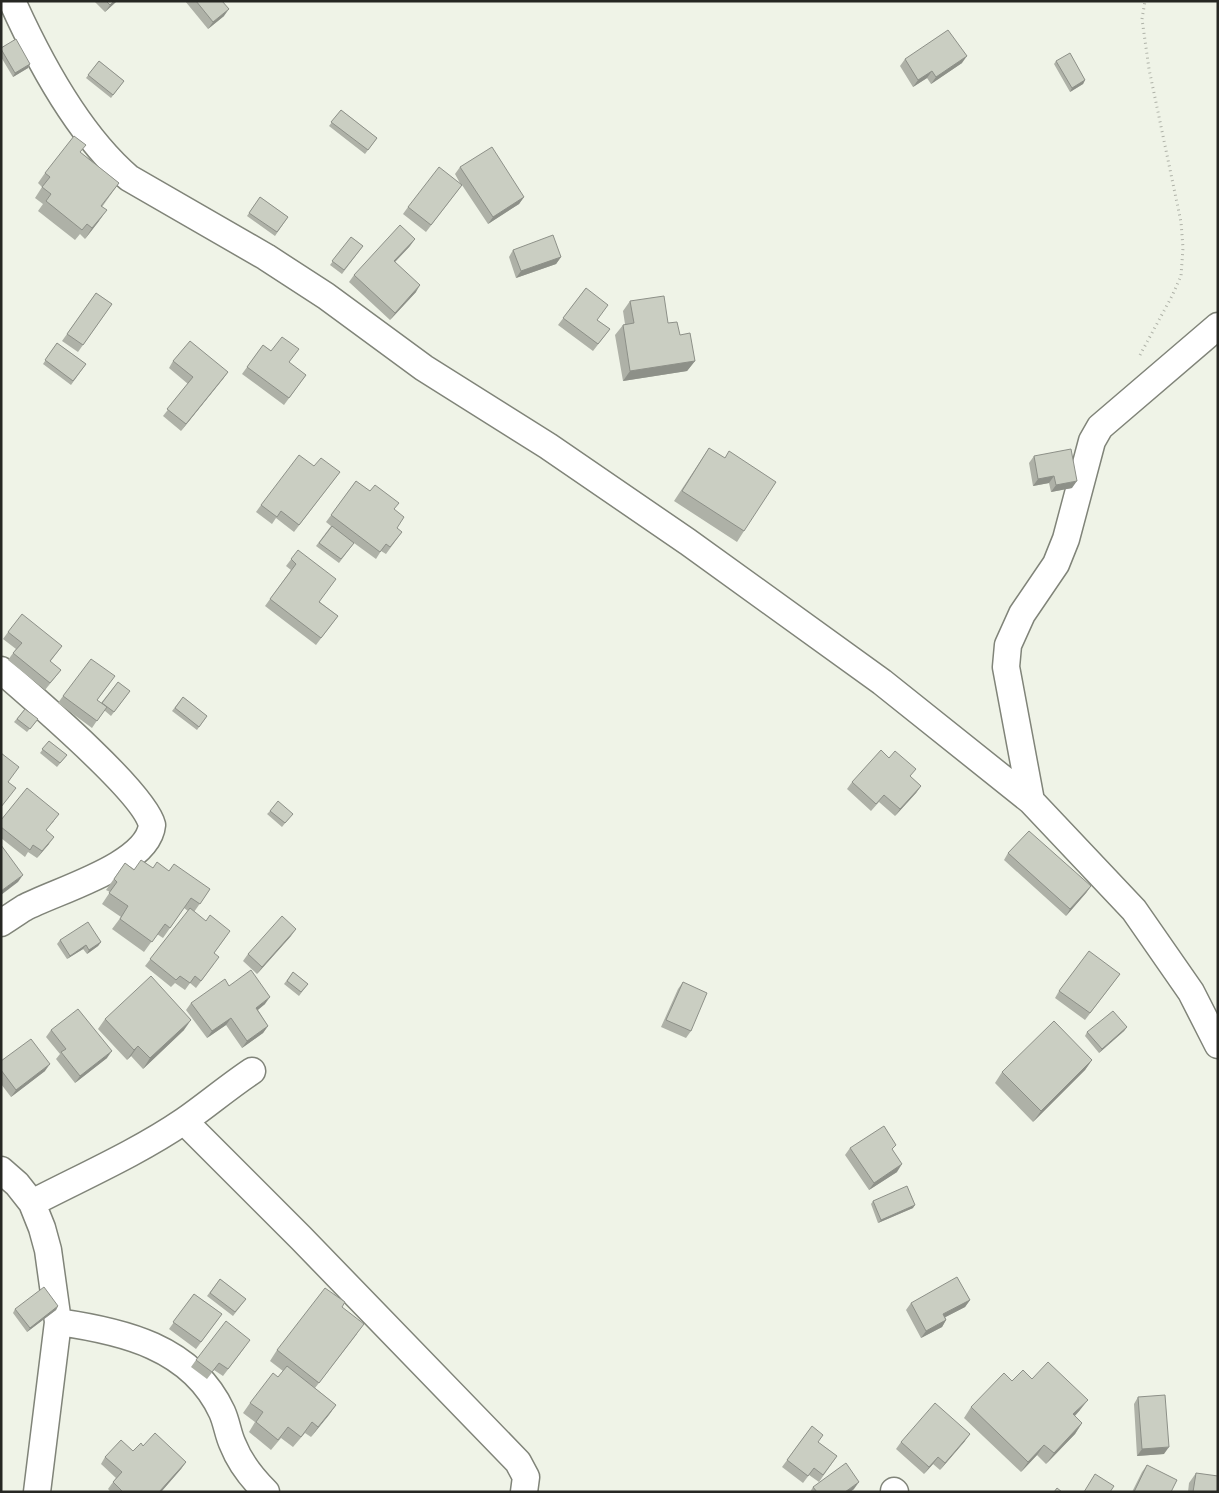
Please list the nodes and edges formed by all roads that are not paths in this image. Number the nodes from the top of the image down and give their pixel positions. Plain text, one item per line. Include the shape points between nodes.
1 (12, 1) edge
2 (1218, 326) edge
3 (1, 670) edge
4 (1031, 801) junction
5 (1, 923) edge
6 (1218, 1045) edge
7 (252, 1071) dead end
8 (184, 1121) junction
9 (1, 1170) edge
10 (32, 1203) junction
11 (58, 1322) junction
12 (37, 1492) edge
13 (266, 1492) edge
14 (524, 1492) edge

1 - 4 street via 26,34 92,142 129,178 266,257 326,296 424,368 548,446 688,542 882,682
2 - 4 street via 1100,428 1092,441 1066,539 1056,564 1022,614 1008,645 1006,667
3 - 5 street via 66,727 121,782 152,825 139,848 110,870 24,908
4 - 6 street via 1134,910 1191,992
7 - 8 street
8 - 10 street
8 - 14 street via 518,1462 526,1477
9 - 10 street
10 - 11 street via 48,1250
11 - 12 street
11 - 13 street via 99,1328 142,1340 170,1354 207,1388 222,1412 244,1468

